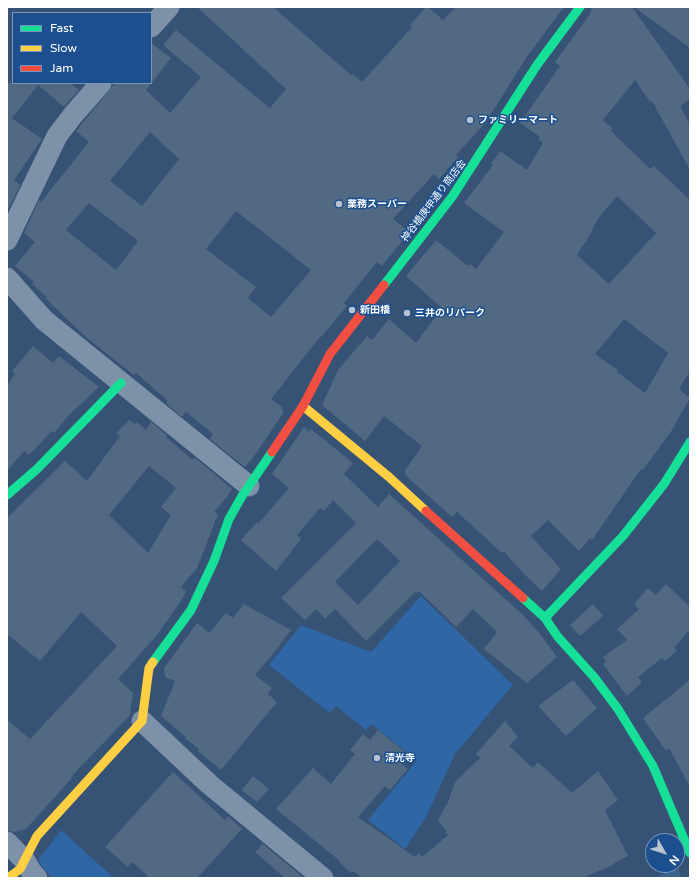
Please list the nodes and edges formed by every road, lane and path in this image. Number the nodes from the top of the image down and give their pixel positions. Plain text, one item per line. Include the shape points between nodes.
1 (169, 7) edge
2 (579, 7) edge
3 (152, 26) edge
4 (100, 84) edge
5 (7, 240) edge
6 (8, 281) edge
7 (121, 383) junction
8 (303, 406) junction
9 (690, 442) edge
10 (249, 486) junction
11 (7, 495) edge
12 (545, 618) junction
13 (142, 721) junction
14 (7, 842) edge
15 (690, 853) edge
16 (25, 861) junction
17 (8, 878) edge
18 (37, 878) edge
19 (323, 878) edge

1 - 3 street
2 - 8 street, 神谷橋庚申通り商店会 via 452,197 330,354
4 - 5 street via 58,136
6 - 7 street via 44,320
7 - 10 street
7 - 11 street via 37,469
8 - 10 street, 神谷橋庚申通り商店会
8 - 12 street via 395,481
9 - 12 street via 660,489 623,536
10 - 13 street, 神谷橋庚申通り商店会 via 229,519 214,561 191,610 149,668
12 - 15 street via 618,708 653,766
13 - 16 street via 37,836
13 - 19 street via 209,784
14 - 16 street
16 - 17 street via 20,869
16 - 18 street

